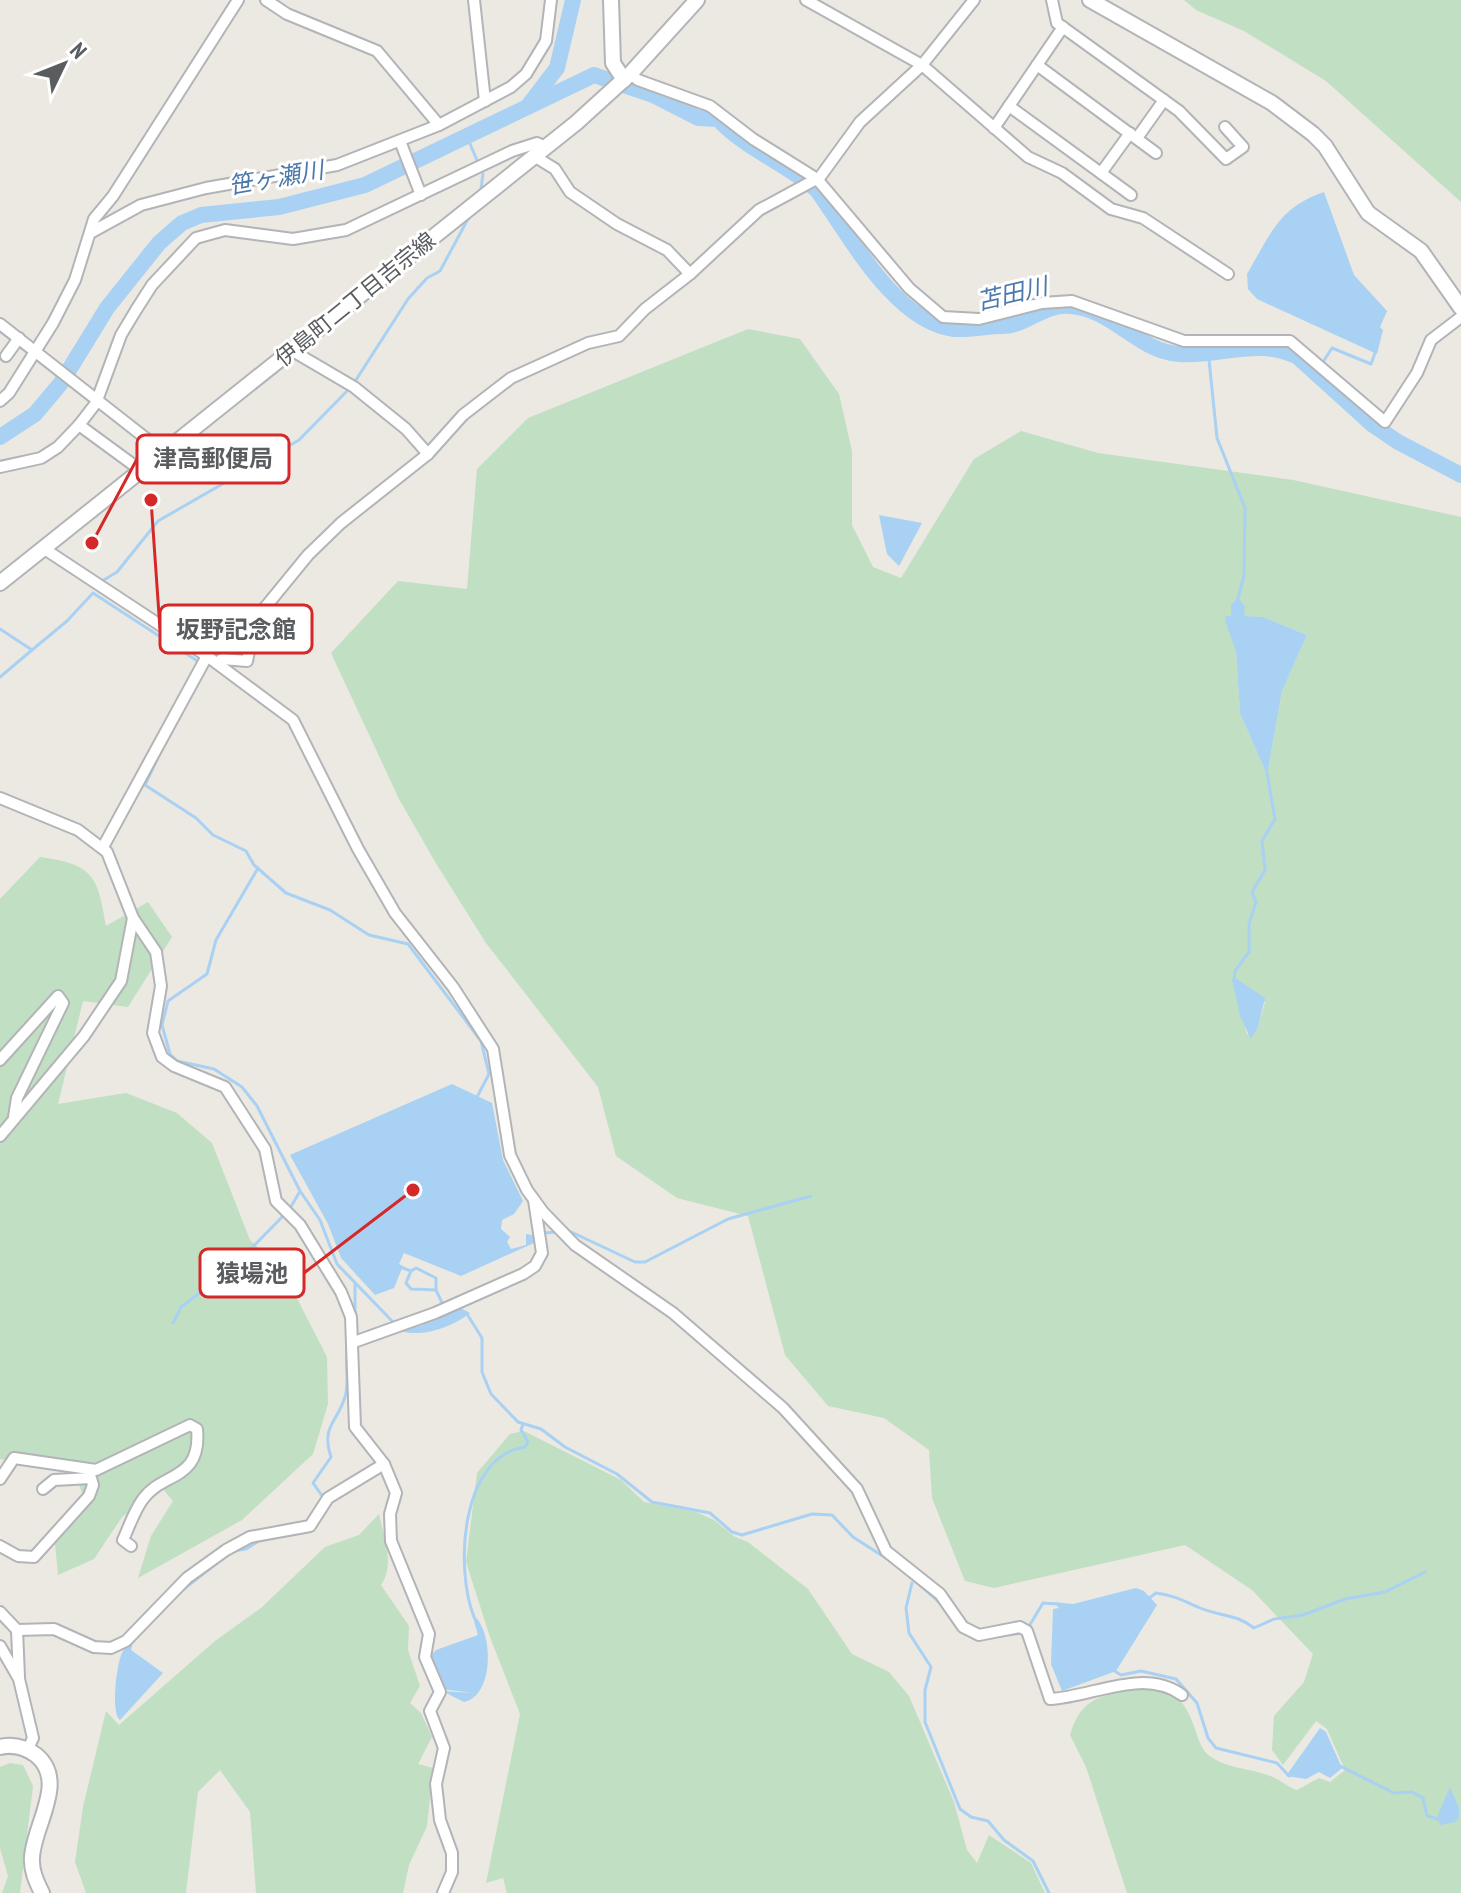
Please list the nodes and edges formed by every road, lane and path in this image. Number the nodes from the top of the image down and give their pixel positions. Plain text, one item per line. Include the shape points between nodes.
1 (238, 0) edge
2 (266, 0) edge
3 (474, 0) edge
4 (551, 0) edge
5 (611, 0) edge
6 (697, 0) edge
7 (806, 0) edge
8 (974, 0) edge
9 (1052, 0) edge
10 (1090, 0) edge
11 (1063, 27) junction
12 (922, 65) junction
13 (1037, 65) junction
14 (623, 81) junction
15 (1164, 100) junction
16 (485, 101) junction
17 (1009, 106) junction
18 (439, 125) junction
19 (1225, 127) dead end
20 (994, 128) junction
21 (1133, 135) junction
22 (401, 143) junction
23 (539, 152) junction
24 (1156, 153) dead end
25 (1101, 173) junction
26 (815, 180) junction
27 (421, 195) junction
28 (1131, 195) dead end
29 (90, 233) junction
30 (690, 274) junction
31 (1228, 274) dead end
32 (1461, 308) edge
33 (1461, 317) edge
34 (0, 324) edge
35 (19, 338) junction
36 (291, 350) junction
37 (39, 352) junction
38 (6, 356) dead end
39 (0, 401) edge
40 (96, 403) junction
41 (79, 425) junction
42 (162, 451) junction
43 (428, 454) junction
44 (0, 467) edge
45 (139, 469) junction
46 (43, 548) junction
47 (0, 583) edge
48 (204, 662) junction
49 (217, 663) junction
50 (0, 798) edge
51 (103, 847) junction
52 (133, 918) junction
53 (0, 1060) edge
54 (14, 1117) junction
55 (0, 1136) edge
56 (534, 1200) junction
57 (353, 1337) junction
58 (384, 1464) junction
59 (0, 1479) edge
60 (43, 1489) dead end
61 (0, 1546) edge
62 (131, 1546) dead end
63 (0, 1612) edge
64 (17, 1630) junction
65 (0, 1646) edge
66 (19, 1679) junction
67 (1182, 1695) dead end
68 (0, 1747) edge
69 (28, 1749) junction
70 (42, 1893) edge
71 (443, 1893) edge

1 - 29 street via 94,219
2 - 18 street via 377,51
3 - 16 street
4 - 16 street via 546,41 537,59 511,87
5 - 14 street via 613,63
6 - 14 street, 伊島町二丁目吉宗線
7 - 12 street
8 - 12 street
9 - 11 street via 1054,17
10 - 32 street via 1272,103 1313,134 1355,198 1421,251
11 - 13 street
11 - 15 street
12 - 20 street
12 - 26 street via 869,112
13 - 17 street
13 - 21 street
14 - 23 street, 伊島町二丁目吉宗線
14 - 26 street via 638,80 710,106
15 - 19 street via 1226,159 1243,147
15 - 21 street
16 - 18 street
17 - 20 street
17 - 25 street
18 - 22 street
20 - 31 street via 1038,164 1062,173 1111,209 1143,218
21 - 24 street
21 - 25 street
22 - 27 street
22 - 29 street via 337,165 141,205
23 - 27 street via 537,143 512,151
23 - 30 street via 570,192 667,250
23 - 36 street, 伊島町二丁目吉宗線
25 - 28 street
26 - 30 street via 759,210
26 - 33 street via 909,288 943,317 979,319 1072,301 1184,341 1290,341 1385,422 1431,340
27 - 40 street via 366,223 321,236 293,239 225,230 196,238 136,310
29 - 37 street via 75,280
30 - 43 street via 619,336 588,343 511,378 463,415
34 - 35 street
35 - 37 street
35 - 38 street
36 - 42 street, 伊島町二丁目吉宗線
36 - 43 street via 352,386
37 - 39 street
37 - 40 street
40 - 41 street
40 - 42 street
41 - 44 street via 41,458
41 - 45 street
42 - 45 street, 伊島町二丁目吉宗線
43 - 49 street via 308,555 263,610 247,661
45 - 46 street, 伊島町二丁目吉宗線
46 - 47 street, 伊島町二丁目吉宗線
46 - 48 street
48 - 49 street
48 - 51 street
49 - 56 street via 273,702 299,728 395,913 488,1039 496,1058 510,1155
50 - 51 street via 78,830
51 - 52 street
52 - 54 street via 121,981 84,1036
52 - 57 street via 156,952 161,986 153,1033 162,1057 225,1087 238,1104 265,1149 276,1201 300,1225 341,1292
53 - 54 street via 58,996 63,1003 17,1098
54 - 55 street
56 - 57 street via 542,1253 535,1266 445,1309
56 - 67 street via 575,1245 673,1313 783,1408 857,1489 886,1551 940,1594 963,1627 988,1635 1025,1630 1050,1699 1143,1682 1169,1686
57 - 58 street via 355,1427
58 - 64 street via 328,1498 310,1526 238,1543 187,1578 135,1633 111,1648 94,1647 54,1629
58 - 71 street via 396,1493 391,1541 429,1634 425,1657 440,1692 430,1711 444,1748 436,1784 440,1820 452,1853 452,1872
59 - 62 street via 14,1458 96,1470 190,1425 197,1429 193,1460 143,1497 123,1540
60 - 61 street via 54,1480 78,1478 91,1478 93,1485 34,1557
63 - 64 street
64 - 66 street
65 - 66 street
66 - 69 street via 33,1738
68 - 69 street
69 - 70 street via 43,1761 50,1783 32,1856

